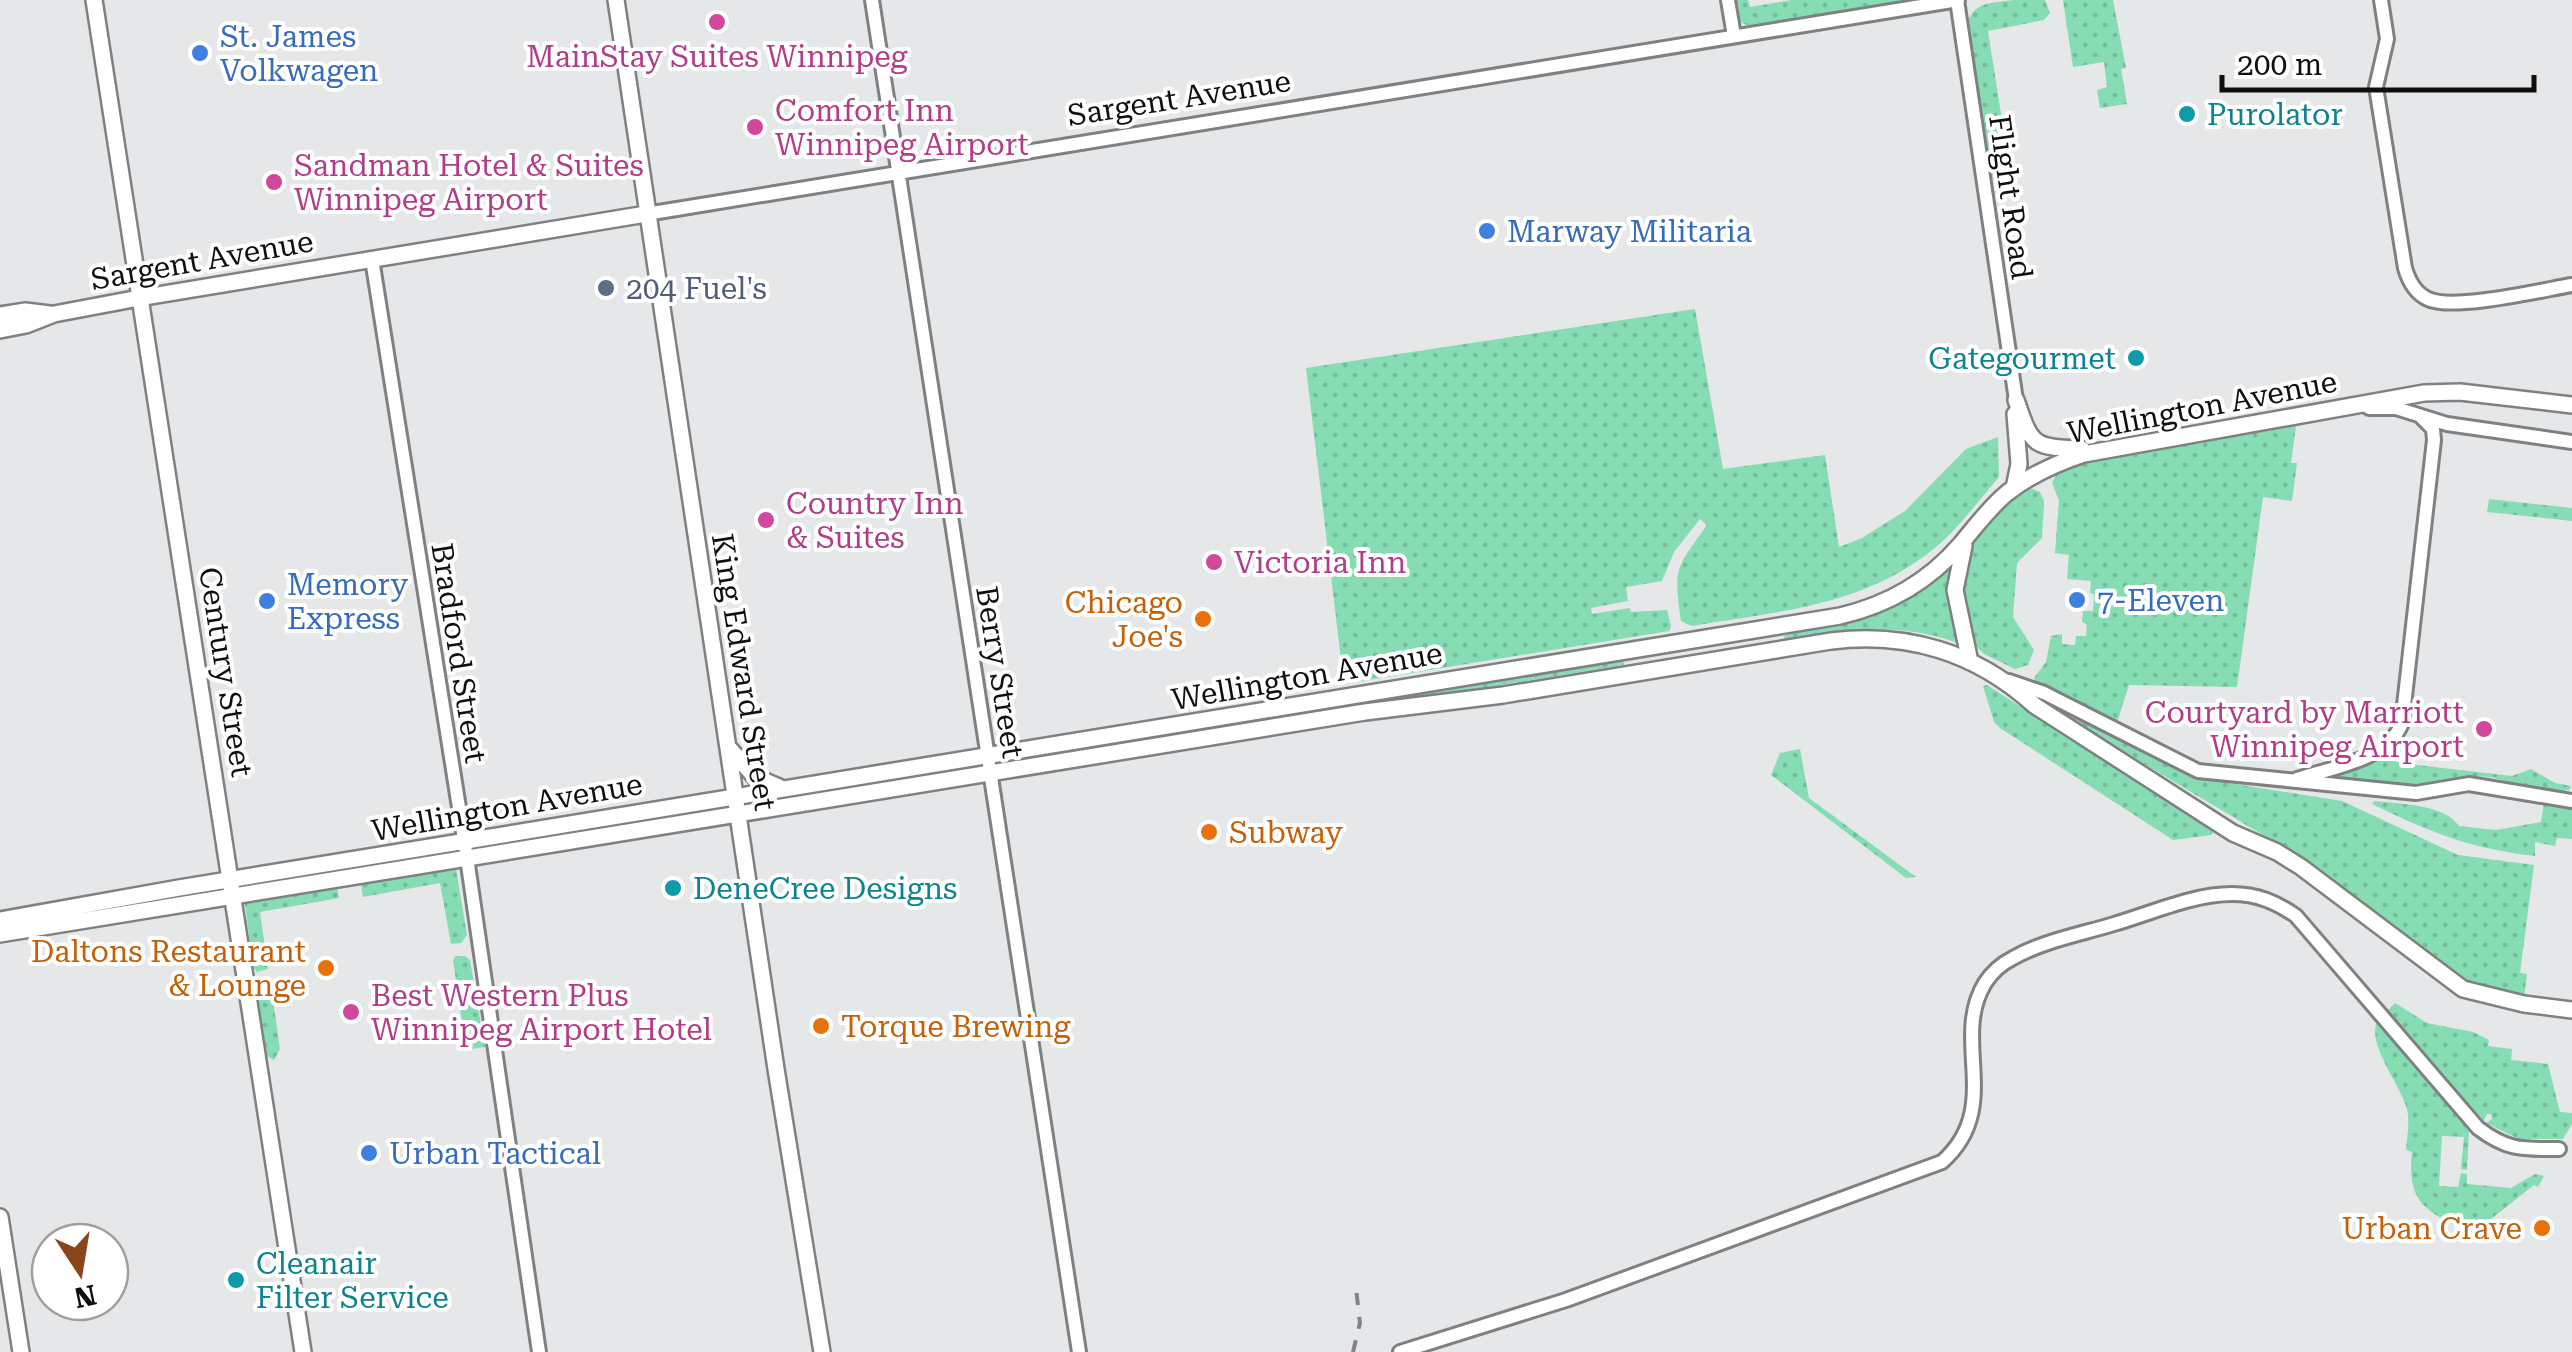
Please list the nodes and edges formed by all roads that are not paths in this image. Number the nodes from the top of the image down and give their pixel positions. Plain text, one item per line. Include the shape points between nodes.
1 (94, 0) edge
2 (616, 0) edge
3 (872, 0) edge
4 (1728, 0) edge
5 (1958, 0) edge
6 (2381, 0) edge
7 (1734, 36) junction
8 (899, 172) junction
9 (646, 214) junction
10 (372, 259) junction
11 (2572, 285) edge
12 (140, 298) junction
13 (54, 314) junction
14 (0, 316) edge
15 (0, 330) edge
16 (2016, 400) junction
17 (2572, 405) edge
18 (2344, 408) junction
19 (2421, 417) junction
20 (2572, 442) edge
21 (2100, 450) junction
22 (2014, 488) junction
23 (1969, 533) junction
24 (1970, 662) junction
25 (2006, 680) junction
26 (1332, 709) junction
27 (728, 747) junction
28 (989, 765) junction
29 (2290, 782) junction
30 (793, 787) junction
31 (2572, 801) edge
32 (736, 805) junction
33 (465, 850) junction
34 (233, 889) junction
35 (0, 920) edge
36 (0, 934) edge
37 (2572, 1010) edge
38 (2559, 1150) dead end
39 (0, 1217) edge
40 (1460, 1334) junction
41 (1415, 1350) edge
42 (21, 1352) edge
43 (303, 1352) edge
44 (539, 1352) edge
45 (822, 1352) edge
46 (1079, 1352) edge
47 (1400, 1352) edge
48 (1444, 1352) edge

1 - 12 main road, Century Street
2 - 9 main road, King Edward Street
3 - 8 street, Berry Street
4 - 7 street
5 - 7 street, Sargent Avenue
5 - 16 street, Flight Road
6 - 11 street via 2387,39 2376,87 2414,289 2448,304
7 - 8 street, Sargent Avenue
8 - 9 street, Sargent Avenue
8 - 28 street, Berry Street
9 - 10 main road, Sargent Avenue
9 - 27 main road, King Edward Street
10 - 12 main road, Sargent Avenue
10 - 33 street, Bradford Street
12 - 13 main road, Sargent Avenue
12 - 34 main road, Century Street
13 - 14 main road, Sargent Avenue
13 - 15 main road, Sargent Avenue
16 - 21 main road via 2034,443
16 - 22 main road via 2020,464
17 - 18 main road, Wellington Avenue via 2460,392
18 - 19 street via 2396,408
18 - 21 main road, Wellington Avenue
19 - 20 street
19 - 29 street via 2434,436 2400,728 2378,752
21 - 22 main road, Wellington Avenue
22 - 23 main road, Wellington Avenue
23 - 24 main road via 1955,590
23 - 26 main road, Wellington Avenue via 1916,584 1854,613
24 - 25 main road, Wellington Avenue
24 - 26 main road, Wellington Avenue via 1918,642 1851,639 1503,695
25 - 29 street, Wellington Avenue via 2198,770
25 - 37 main road, Wellington Avenue via 2034,705 2233,833 2301,867 2453,983 2485,996
26 - 28 main road, Wellington Avenue
27 - 30 main road via 756,777
27 - 32 main road, King Edward Street
28 - 30 main road, Wellington Avenue
28 - 32 main road, Wellington Avenue
28 - 46 street, Berry Street
29 - 31 street, Wellington Avenue via 2416,793 2466,784
30 - 32 main road, Wellington Avenue
32 - 33 main road, Wellington Avenue
32 - 45 main road, King Edward Street
33 - 34 main road, Wellington Avenue
33 - 44 street, Bradford Street
34 - 35 main road, Wellington Avenue
34 - 36 main road, Wellington Avenue
34 - 43 main road, Century Street
38 - 40 street via 2498,1144 2296,916 2253,896 2215,895 2038,948 1997,969 1975,1011 1970,1120 1942,1162
39 - 42 main road
40 - 41 street
40 - 48 street
41 - 47 street

